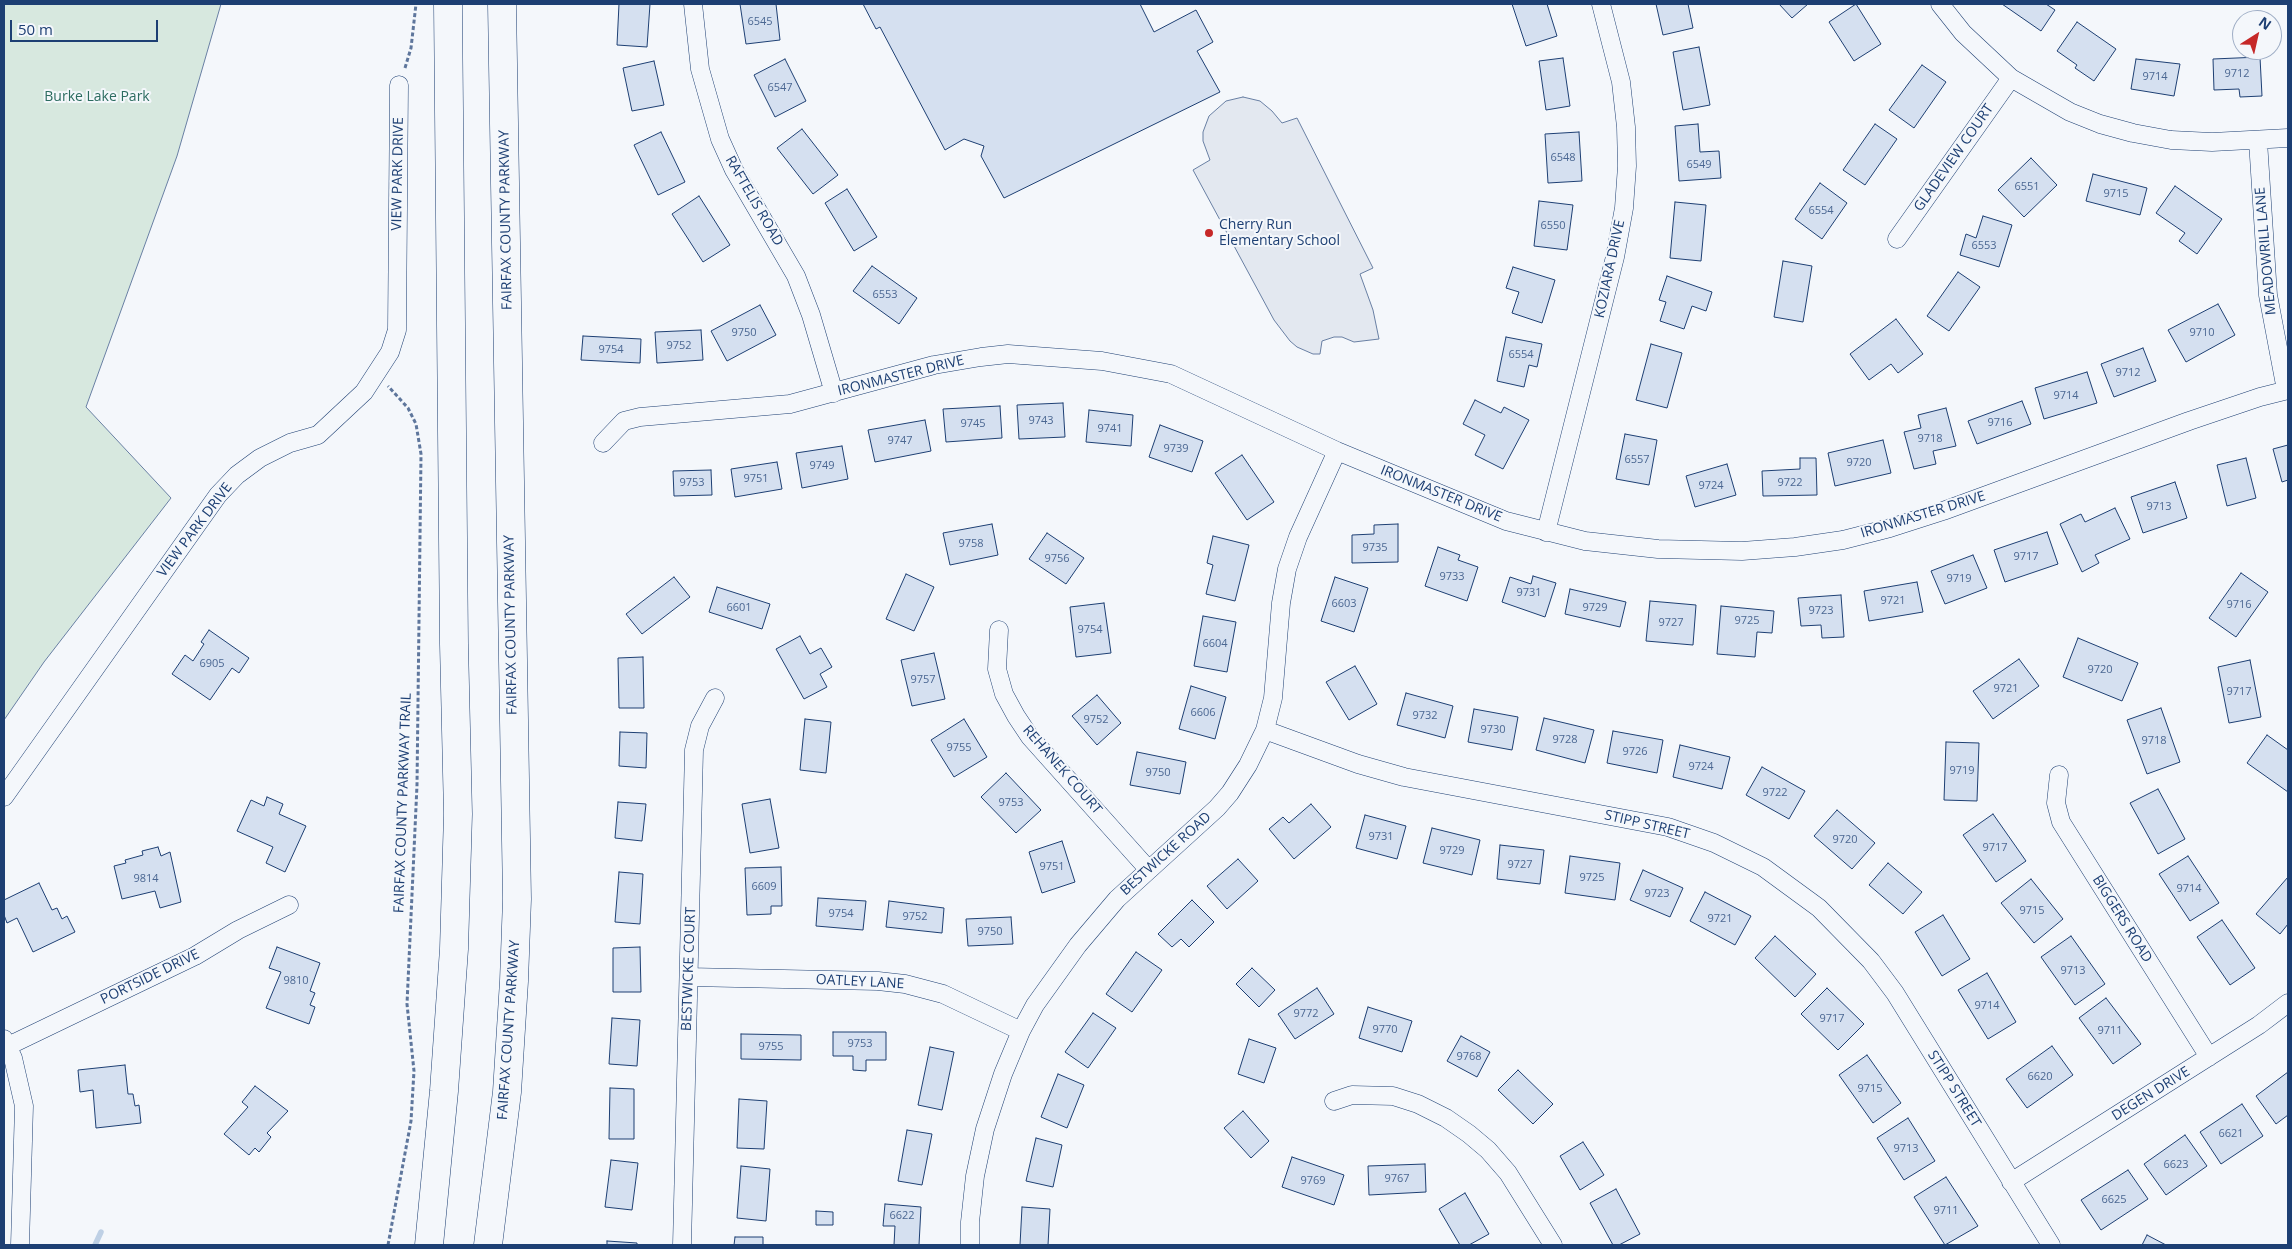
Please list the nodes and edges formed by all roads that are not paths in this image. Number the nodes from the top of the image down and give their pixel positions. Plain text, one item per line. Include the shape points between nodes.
1 (448, 4) edge
2 (502, 4) edge
3 (693, 4) edge
4 (1601, 4) edge
5 (1940, 4) edge
6 (2011, 78) junction
7 (399, 85) road end
8 (2288, 138) edge
9 (2258, 141) junction
10 (1897, 239) dead end
11 (2287, 390) edge
12 (834, 393) junction
13 (603, 443) dead end
14 (1337, 450) junction
15 (1546, 532) junction
16 (999, 630) dead end
17 (716, 698) dead end
18 (1265, 730) junction
19 (2060, 775) dead end
20 (4, 797) edge
21 (1148, 869) junction
22 (290, 905) dead end
23 (689, 976) junction
24 (2288, 1003) edge
25 (1020, 1031) junction
26 (6, 1042) edge
27 (2208, 1057) junction
28 (1334, 1101) dead end
29 (2011, 1182) junction
30 (20, 1245) edge
31 (429, 1245) edge
32 (488, 1245) edge
33 (682, 1245) edge
34 (970, 1245) edge
35 (1553, 1245) edge
36 (2051, 1245) edge

1 - 31 highway via 458,814 454,949
2 - 32 highway, FAIRFAX COUNTY PARKWAY via 517,899 506,1092
3 - 12 street, RAFTELIS ROAD via 700,68 720,139 734,170 796,276
4 - 15 street, KOZIARA DRIVE via 1621,82 1627,166 1624,208 1615,257
5 - 6 street via 1963,33
6 - 9 street via 2070,112 2133,133 2179,140
6 - 10 street, GLADEVIEW COURT
7 - 20 street, VIEW PARK DRIVE via 396,330 380,371 364,392 318,435 290,443 260,458 218,495
8 - 9 street
9 - 11 street, MEADOWRILL LANE via 2268,296
11 - 15 street, IRONMASTER DRIVE via 2189,421 1943,511 1843,540 1742,551 1667,549 1585,541
12 - 13 street, IRONMASTER DRIVE via 766,407 640,417 624,421
12 - 14 street, IRONMASTER DRIVE via 934,365 1008,354 1102,361 1171,374
14 - 15 street, IRONMASTER DRIVE via 1477,510
14 - 18 street, BESTWICKE ROAD via 1287,569 1273,698
16 - 21 street, REHANEK COURT via 997,669 1004,694 1016,716 1030,737
17 - 23 street, BESTWICKE COURT via 700,726 694,750
18 - 21 street, BESTWICKE ROAD via 1248,764 1217,808
18 - 29 street, STIPP STREET via 1404,777 1668,827 1714,843 1763,868 1819,908 1871,961 1895,993
19 - 27 street, BIGGERS ROAD via 2056,803 2061,822
21 - 25 street, BESTWICKE ROAD via 1078,945
22 - 26 street, PORTSIDE DRIVE via 238,930 195,956
23 - 25 street, OATLEY LANE via 905,984 943,994
23 - 33 street, BESTWICKE COURT
24 - 27 street, DEGEN DRIVE via 2259,1026
25 - 34 street, BESTWICKE ROAD via 985,1129 975,1176
26 - 30 street, PORTSIDE DRIVE via 24,1106
27 - 29 street, DEGEN DRIVE
28 - 35 street via 1357,1094 1393,1096 1446,1118 1470,1134 1508,1173
29 - 36 street, STIPP STREET

